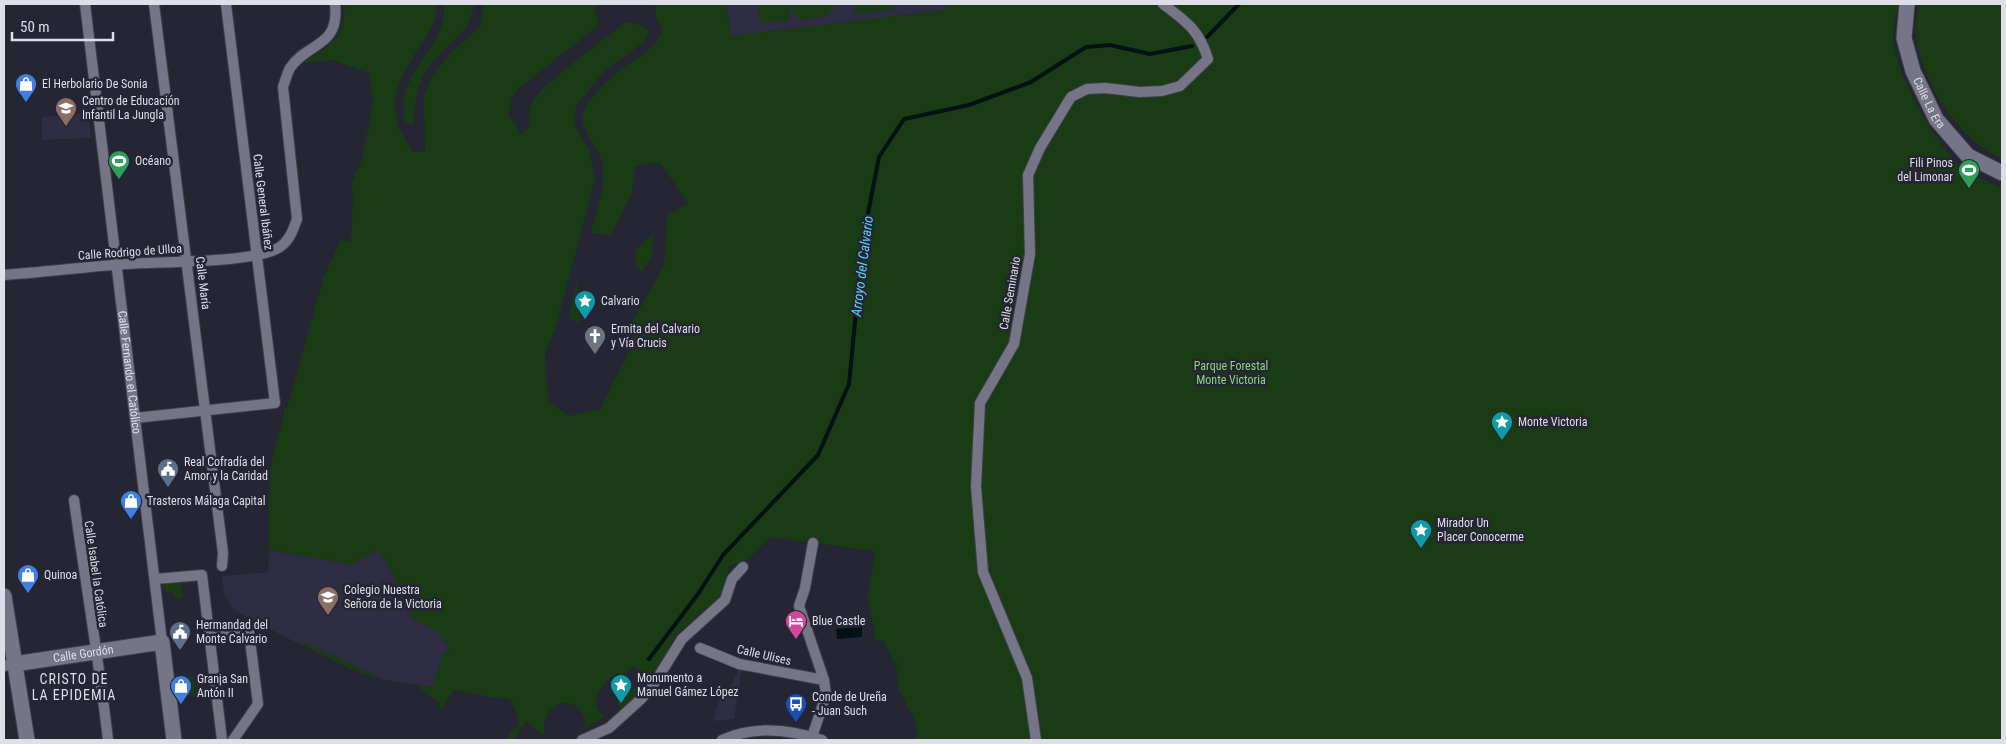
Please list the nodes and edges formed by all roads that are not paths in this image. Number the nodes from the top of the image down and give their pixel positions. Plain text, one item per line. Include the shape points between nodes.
1 (85, 4) edge
2 (154, 4) edge
3 (226, 4) edge
4 (335, 4) edge
5 (1163, 4) edge
6 (1907, 4) edge
7 (2002, 172) edge
8 (257, 255) junction
9 (188, 261) junction
10 (116, 265) junction
11 (4, 275) edge
12 (206, 410) junction
13 (135, 418) junction
14 (74, 500) dead end
15 (813, 543) dead end
16 (222, 566) dead end
17 (743, 567) dead end
18 (155, 580) junction
19 (4, 596) edge
20 (210, 638) junction
21 (162, 642) junction
22 (700, 648) dead end
23 (97, 652) junction
24 (9, 665) edge
25 (824, 680) junction
26 (817, 739) edge
27 (27, 740) edge
28 (108, 740) edge
29 (174, 740) edge
30 (222, 740) edge
31 (234, 740) edge
32 (582, 740) edge
33 (722, 740) edge
34 (1036, 740) edge

1 - 10 street, Calle Fernando el Católico
2 - 9 street, Calle María
3 - 8 street, Calle General Ibáñez
4 - 8 street, Calle Rodrigo de Ulloa via 335,21 330,34 290,68 282,87 297,219 292,234 279,248
5 - 34 street, Calle Seminario via 1202,40 1208,59 1180,86 1162,91 1087,89 1071,97 1057,117 1028,175 1030,254 1014,344 980,403 976,487 983,572 1028,678
6 - 7 main road, Calle La Era via 1904,38 1913,71 1936,119 1968,156
8 - 9 street, Calle Rodrigo de Ulloa
8 - 12 street, Calle General Ibáñez via 275,403
9 - 10 street, Calle Rodrigo de Ulloa
9 - 12 street, Calle María
10 - 11 street, Calle Rodrigo de Ulloa
10 - 13 street, Calle Fernando el Católico
12 - 13 street
12 - 16 street, Calle María
13 - 18 street, Calle Fernando el Católico
14 - 23 street, Calle Isabel la Católica
15 - 25 street via 799,606
17 - 32 street via 732,579 725,600 682,638 652,688 608,728
18 - 20 street via 202,575
18 - 21 street, Calle Fernando el Católico
19 - 24 main road
20 - 30 street
20 - 31 street via 249,632 258,704
21 - 23 main road, Calle Gordón
21 - 29 main road, Calle Fernando el Católico
22 - 25 street, Calle Ulises via 740,664
23 - 24 main road, Calle Gordón
23 - 28 street, Calle Isabel la Católica
24 - 27 main road
25 - 26 street via 826,696
26 - 33 street via 782,731 747,732

